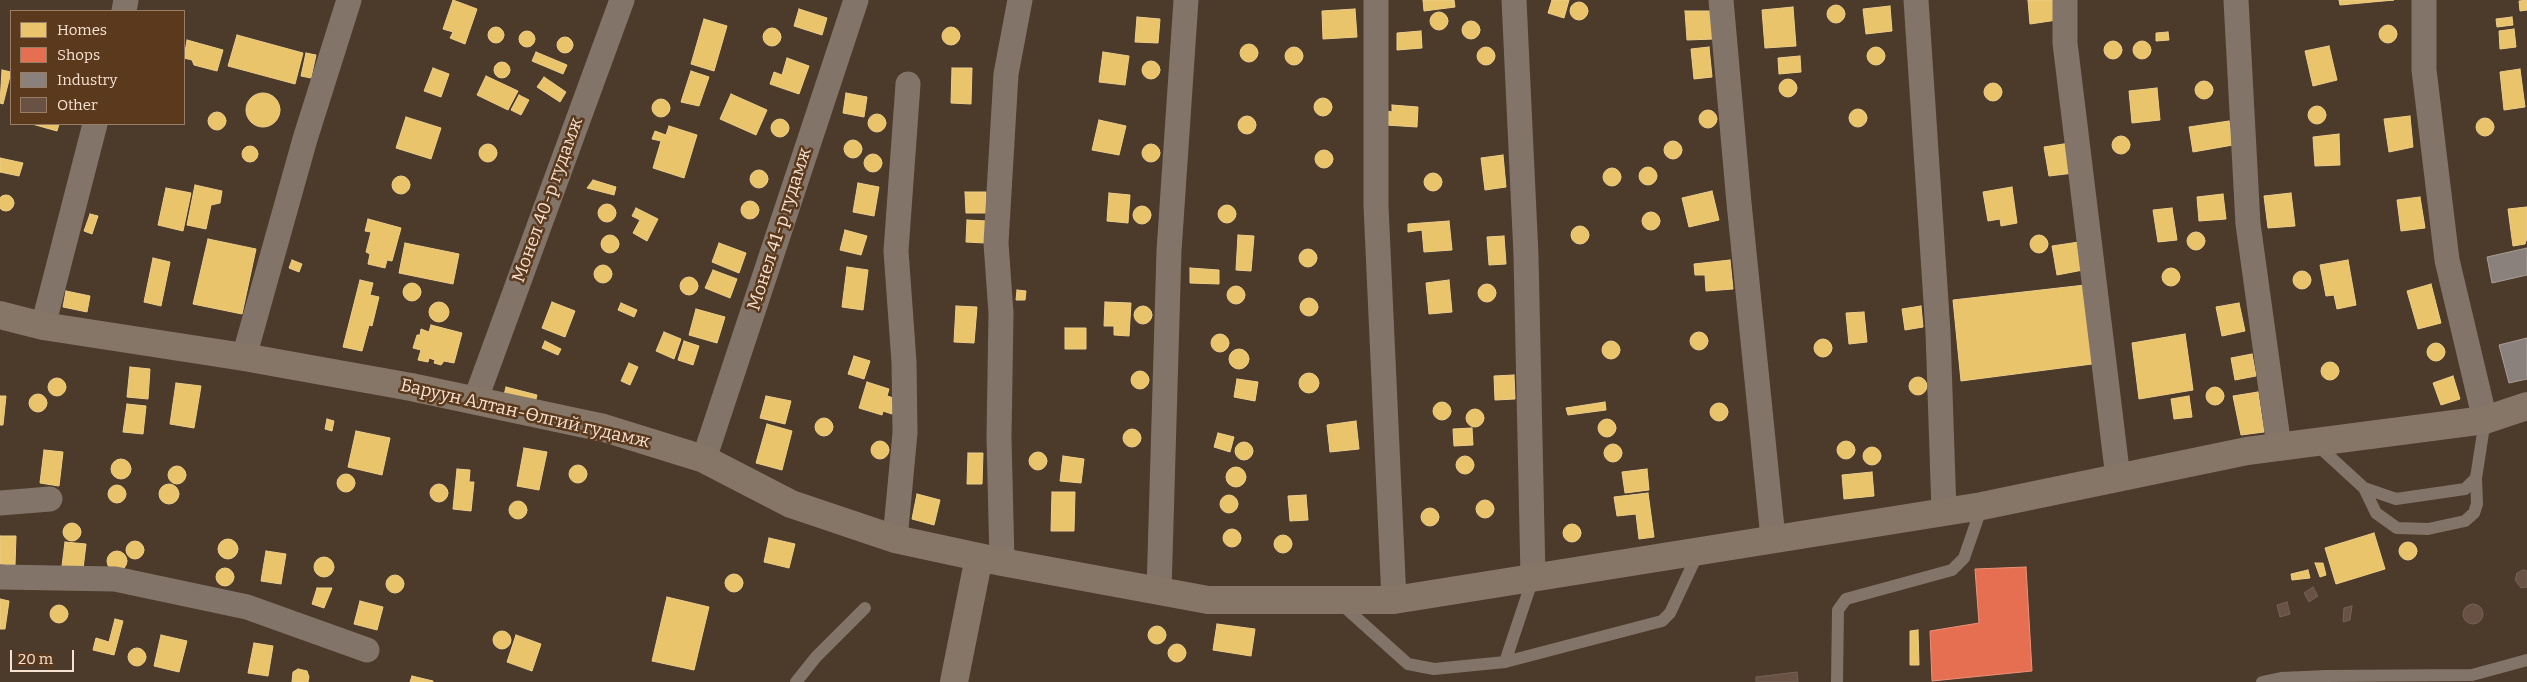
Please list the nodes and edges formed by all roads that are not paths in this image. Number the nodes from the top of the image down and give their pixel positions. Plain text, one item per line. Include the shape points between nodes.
1 (349, 0) edge
2 (622, 0) edge
3 (856, 0) edge
4 (1020, 0) edge
5 (1186, 0) edge
6 (1376, 0) edge
7 (1514, 0) edge
8 (1721, 0) edge
9 (1916, 0) edge
10 (2065, 0) edge
11 (2236, 0) edge
12 (2424, 0) edge
13 (908, 84) dead end
14 (95, 125) edge
15 (0, 315) edge
16 (43, 326) junction
17 (244, 357) junction
18 (475, 400) junction
19 (2527, 406) edge
20 (2485, 420) junction
21 (2314, 442) junction
22 (2279, 447) junction
23 (704, 459) junction
24 (2118, 478) junction
25 (2476, 478) junction
26 (2364, 488) junction
27 (50, 499) dead end
28 (0, 503) edge
29 (1982, 506) junction
30 (1944, 511) junction
31 (1773, 538) junction
32 (894, 539) junction
33 (1699, 550) junction
34 (990, 560) junction
35 (0, 577) edge
36 (1533, 577) junction
37 (1159, 591) junction
38 (1336, 600) junction
39 (1394, 600) junction
40 (865, 608) dead end
41 (367, 650) dead end
42 (2527, 660) edge
43 (1505, 662) junction
44 (796, 682) edge
45 (954, 682) edge
46 (1837, 682) edge
47 (2262, 682) edge

1 - 17 street via 305,139
2 - 18 street, Монел 40-р гудамж
3 - 23 street, Монел 41-р гудамж
4 - 34 street via 1006,74 996,244 1001,312 999,437
5 - 37 street via 1169,251
6 - 39 street via 1376,206
7 - 36 street via 1526,255
8 - 31 street
9 - 30 street via 1938,332
10 - 24 street via 2065,43
11 - 22 street via 2248,224
12 - 20 street via 2424,70 2446,260
13 - 32 street via 896,251 904,362 905,433
14 - 16 street
15 - 16 main road, Баруун Алтан-Өлгий гудамж
16 - 17 main road, Баруун Алтан-Өлгий гудамж
17 - 18 main road, Баруун Алтан-Өлгий гудамж
18 - 23 main road, Баруун Алтан-Өлгий гудамж via 604,428
19 - 20 main road, Баруун Алтан-Өлгий гудамж
20 - 21 main road, Баруун Алтан-Өлгий гудамж
20 - 25 lane
21 - 22 main road, Баруун Алтан-Өлгий гудамж
21 - 26 lane
22 - 24 main road, Баруун Алтан-Өлгий гудамж
23 - 32 main road, Баруун Алтан-Өлгий гудамж via 791,504
24 - 29 main road, Баруун Алтан-Өлгий гудамж
25 - 26 lane via 2465,489 2396,499
25 - 26 lane via 2474,513 2465,521 2428,529 2397,528 2376,513
27 - 28 street
29 - 30 main road, Баруун Алтан-Өлгий гудамж
29 - 46 lane via 1964,558 1952,570 1846,599 1838,610
30 - 31 main road, Баруун Алтан-Өлгий гудамж
31 - 33 main road, Баруун Алтан-Өлгий гудамж
32 - 34 main road, Баруун Алтан-Өлгий гудамж
33 - 36 main road, Баруун Алтан-Өлгий гудамж
33 - 43 lane via 1670,614 1662,621
34 - 37 main road, Баруун Алтан-Өлгий гудамж
34 - 45 main road
35 - 41 street via 115,579 247,607
36 - 39 main road, Баруун Алтан-Өлгий гудамж
36 - 43 lane
37 - 38 main road, Баруун Алтан-Өлгий гудамж via 1208,600
38 - 39 main road, Баруун Алтан-Өлгий гудамж
38 - 43 lane via 1408,664 1434,669
40 - 44 lane
42 - 47 lane via 2472,675 2326,676

